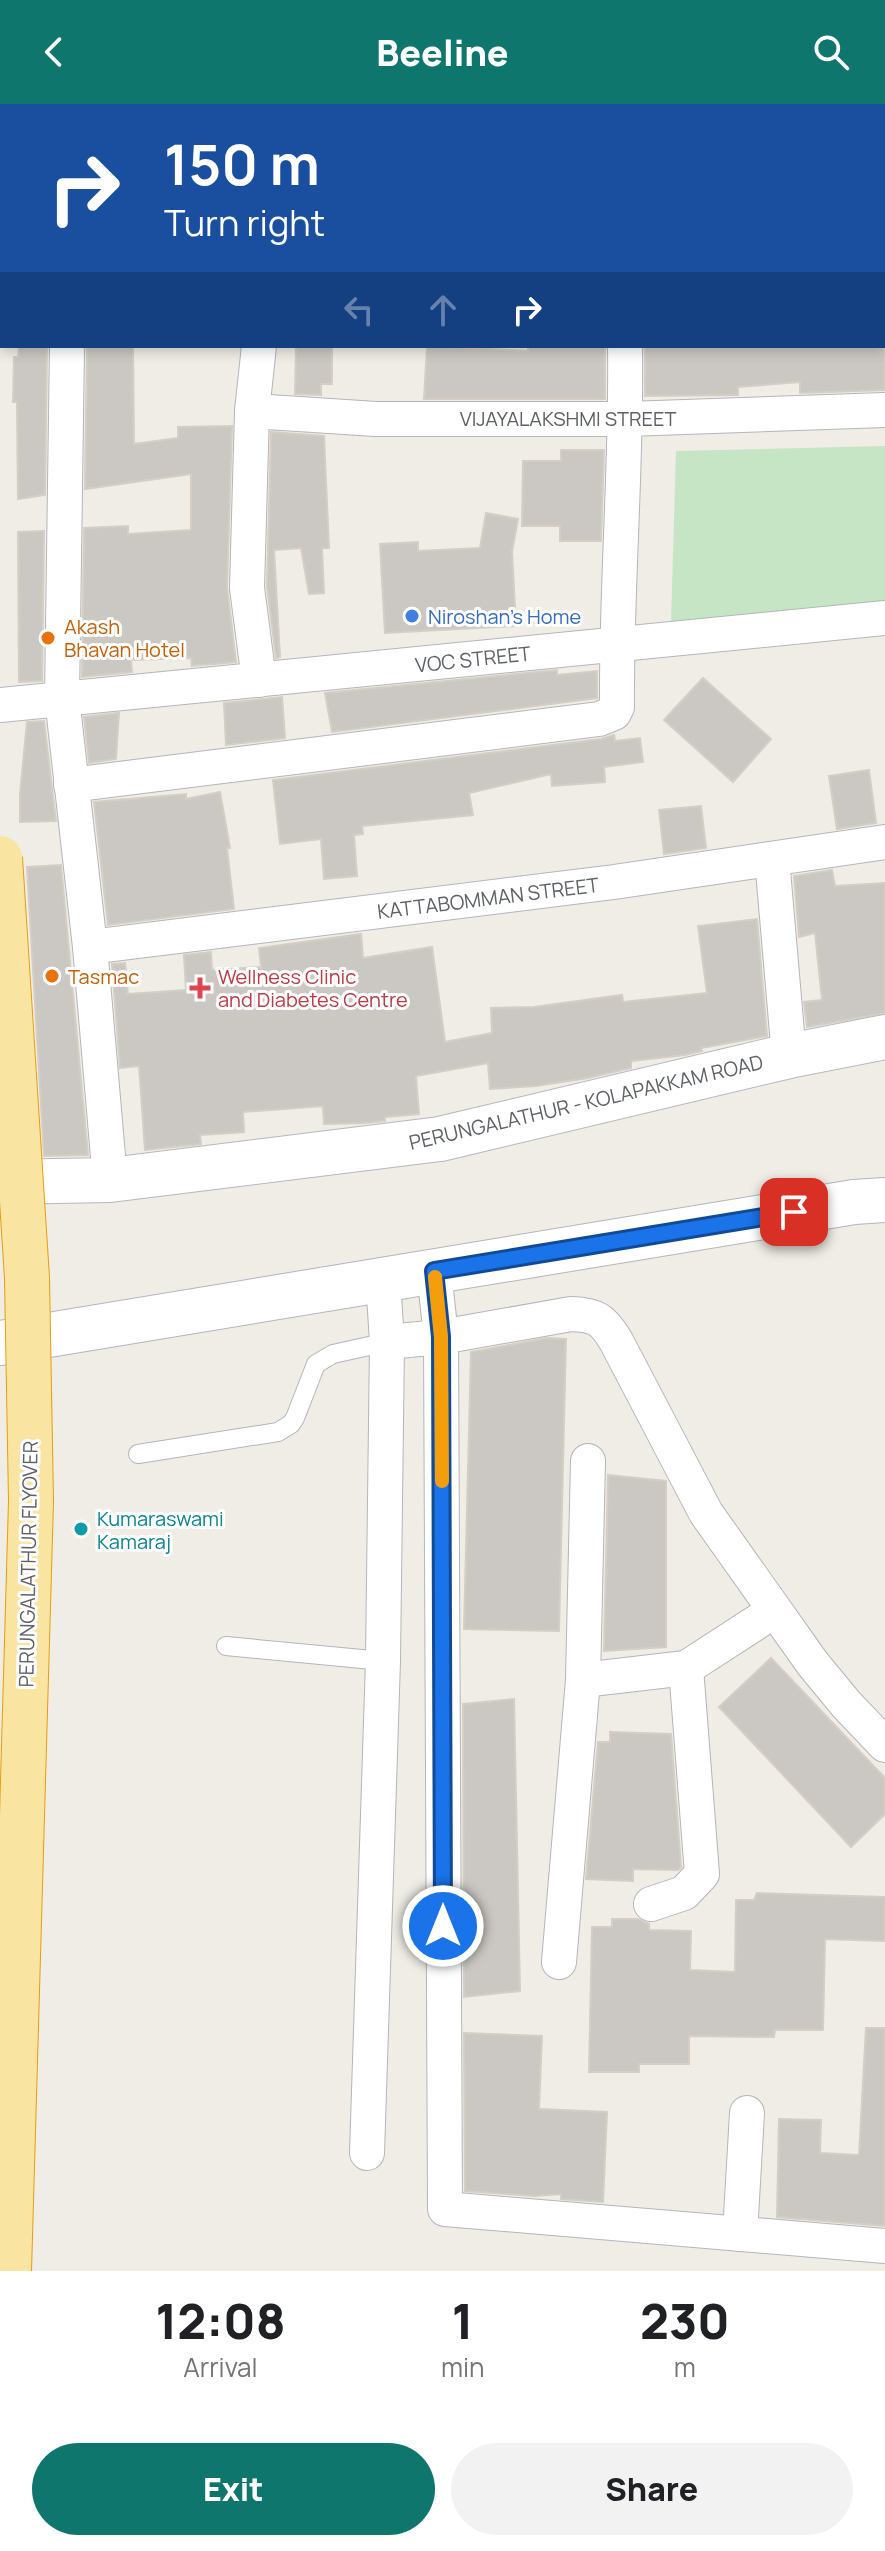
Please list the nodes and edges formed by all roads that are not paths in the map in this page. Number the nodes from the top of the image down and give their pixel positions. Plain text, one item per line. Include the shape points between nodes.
1 (67, 348) edge
2 (259, 348) edge
3 (625, 348) edge
4 (885, 410) edge
5 (252, 411) junction
6 (627, 419) junction
7 (885, 618) edge
8 (616, 646) junction
9 (259, 680) junction
10 (62, 698) junction
11 (0, 705) edge
12 (71, 785) junction
13 (885, 842) edge
14 (0, 858) edge
15 (772, 859) junction
16 (90, 947) junction
17 (885, 1037) edge
18 (789, 1056) junction
19 (110, 1180) junction
20 (0, 1182) edge
21 (885, 1200) edge
22 (434, 1271) junction
23 (383, 1280) junction
24 (441, 1337) junction
25 (387, 1342) junction
26 (0, 1343) edge
27 (138, 1454) dead end
28 (588, 1461) dead end
29 (31, 1501) junction
30 (0, 1544) edge
31 (774, 1611) junction
32 (226, 1646) dead end
33 (383, 1661) junction
34 (686, 1668) junction
35 (583, 1680) junction
36 (885, 1745) edge
37 (651, 1904) dead end
38 (559, 1962) dead end
39 (747, 2113) dead end
40 (367, 2153) dead end
41 (740, 2234) junction
42 (885, 2246) edge
43 (9, 2271) edge

1 - 10 street
2 - 5 street
3 - 6 street
4 - 6 street, VIJAYALAKSHMI STREET
5 - 6 street, VIJAYALAKSHMI STREET via 376,419
5 - 9 street via 247,588
6 - 8 street
7 - 8 street, VOC STREET
8 - 9 street, VOC STREET
8 - 12 street via 617,707 599,719
9 - 10 street, VOC STREET
10 - 11 street, VOC STREET
10 - 12 street
12 - 16 street
13 - 15 street, KATTABOMMAN STREET
14 - 29 highway, PERUNGALATHUR FLYOVER, bridge via 27,1278
15 - 16 street, KATTABOMMAN STREET
15 - 18 street
16 - 19 street
17 - 18 main road, PERUNGALATHUR - KOLAPAKKAM ROAD
18 - 19 main road, PERUNGALATHUR - KOLAPAKKAM ROAD via 440,1139
19 - 20 main road, PERUNGALATHUR - KOLAPAKKAM ROAD
21 - 22 main road
22 - 23 main road
22 - 24 street
23 - 25 street
23 - 26 main road
24 - 25 street
24 - 31 street via 571,1314 600,1320 706,1513
24 - 41 street via 445,2209
25 - 27 lane via 333,1354 316,1364 295,1418 278,1432
25 - 33 street
28 - 35 street
29 - 30 highway
29 - 43 highway, PERUNGALATHUR FLYOVER
31 - 34 street
31 - 36 street
32 - 33 lane
33 - 40 street
34 - 35 street
34 - 37 street via 702,1874 684,1893
35 - 38 street
39 - 41 street
41 - 42 street

